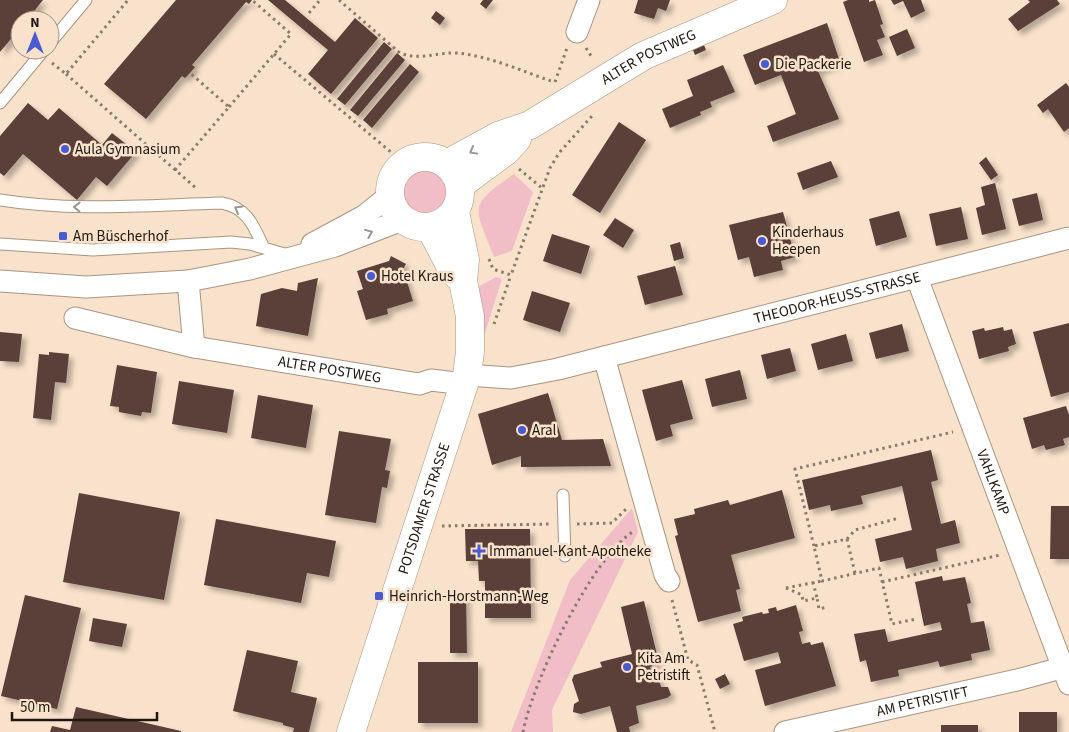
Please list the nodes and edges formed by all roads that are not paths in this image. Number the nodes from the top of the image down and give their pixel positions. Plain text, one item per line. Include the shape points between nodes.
1 (86, 0) edge
2 (589, 0) edge
3 (773, 0) edge
4 (60, 31) edge
5 (577, 32) road end
6 (36, 60) edge
7 (0, 103) edge
8 (453, 175) junction
9 (0, 200) edge
10 (396, 208) junction
11 (455, 212) junction
12 (430, 227) junction
13 (1069, 238) edge
14 (0, 244) edge
15 (264, 248) junction
16 (292, 256) junction
17 (917, 278) junction
18 (0, 281) edge
19 (188, 281) junction
20 (463, 281) junction
21 (75, 318) dead end
22 (194, 347) junction
23 (604, 357) junction
24 (466, 380) junction
25 (563, 495) dead end
26 (565, 556) dead end
27 (669, 581) road end
28 (1065, 676) edge
29 (350, 732) edge
30 (785, 732) edge

1 - 4 lane
2 - 5 street
3 - 8 street, ALTER POSTWEG via 644,56 604,79 560,92 530,125 498,136
6 - 7 lane
8 - 10 street via 431,157 404,163 391,182
8 - 11 street via 459,202
15 -> 9 lane via 247,214 232,204 97,207
10 - 12 street via 419,227
10 - 16 street via 364,216
11 - 12 street via 441,224
11 - 20 street, POTSDAMER STRASSE via 465,260
12 - 20 street, POTSDAMER STRASSE via 453,271
13 - 17 street, THEODOR-HEUSS-STRASSE
14 - 15 lane via 93,250 231,242
15 - 16 lane
16 - 19 street via 250,269
17 - 23 street, THEODOR-HEUSS-STRASSE
17 - 28 street, VAHLKAMP
18 - 19 street via 94,286
19 - 22 street
20 - 24 street, POTSDAMER STRASSE via 470,333
21 - 22 street, ALTER POSTWEG
22 - 24 street, ALTER POSTWEG via 419,384 431,380
23 - 24 street, THEODOR-HEUSS-STRASSE via 511,378
23 - 27 street
24 - 29 street, POTSDAMER STRASSE
25 - 26 lane
28 - 30 street, AM PETRISTIFT via 1021,679

